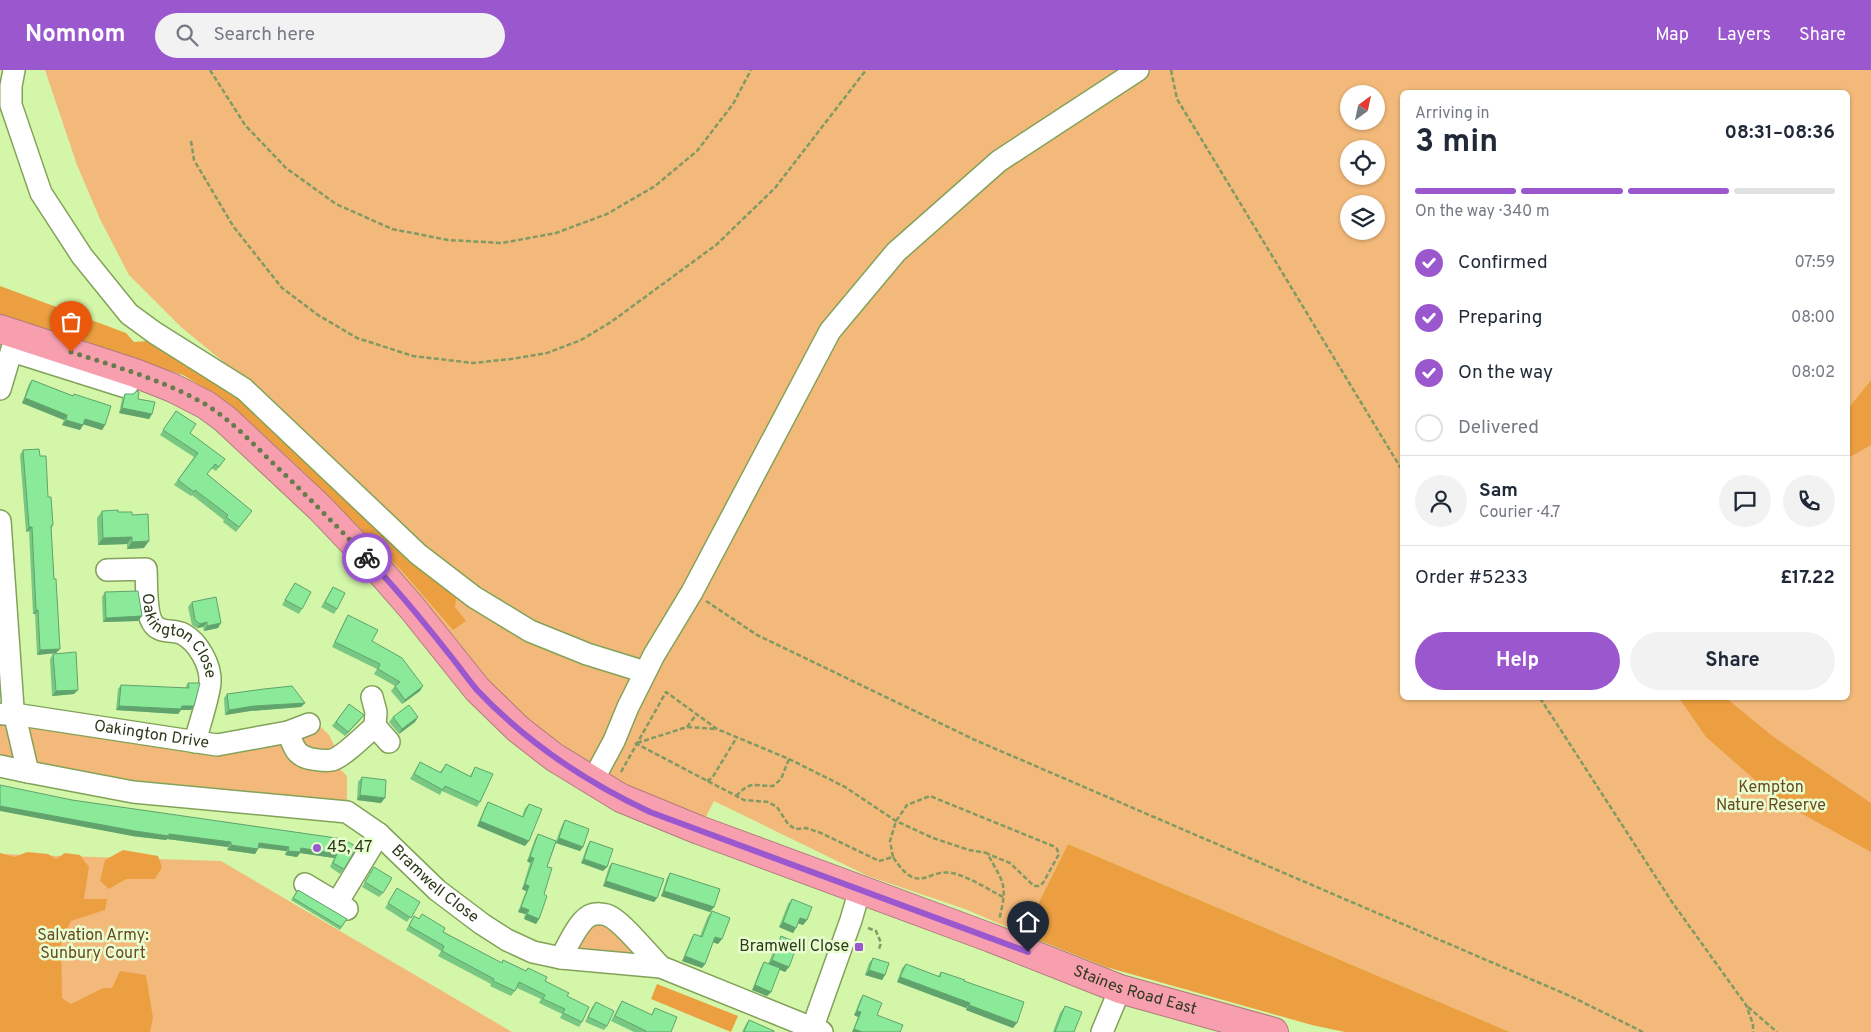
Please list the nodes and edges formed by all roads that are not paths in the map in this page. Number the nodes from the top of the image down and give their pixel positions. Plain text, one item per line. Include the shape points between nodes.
1 (14, 70) edge
2 (1138, 70) edge
3 (9, 338) edge
4 (0, 389) edge
5 (0, 521) edge
6 (107, 570) dead end
7 (645, 672) junction
8 (372, 697) dead end
9 (7, 714) edge
10 (309, 724) dead end
11 (375, 726) junction
12 (288, 732) junction
13 (195, 742) junction
14 (389, 742) dead end
15 (0, 766) edge
16 (28, 772) junction
17 (592, 782) junction
18 (379, 834) junction
19 (305, 884) dead end
20 (860, 889) junction
21 (560, 958) junction
22 (660, 967) junction
23 (1120, 989) junction
24 (815, 1031) edge
25 (1102, 1032) edge
26 (1274, 1032) edge

1 - 7 street via 11,105 41,193 82,256 129,314 244,389 418,554 474,597 530,631 587,654
2 - 7 street via 999,161 896,252 830,331 692,592
3 - 4 street
3 - 17 highway, Staines Road East via 135,373 173,388 225,418 320,508 379,570 477,689 518,729
5 - 9 street
6 - 13 street, Oakington Close via 146,569 149,615 153,624 160,629 181,633 200,652 210,682
7 - 17 street
8 - 11 street
9 - 13 street, Oakington Drive
9 - 16 street
10 - 12 street, Oakington Drive
11 - 12 street via 331,760 302,757 294,748
11 - 14 street
12 - 13 street, Oakington Drive via 217,745
15 - 16 street
16 - 18 street, Bramwell Close via 133,792 348,812
17 - 20 highway, Staines Road East via 650,812
18 - 19 street via 342,906
18 - 21 street, Bramwell Close via 437,890 482,924 533,952
20 - 23 highway, Staines Road East
20 - 24 street
21 - 22 street, Bramwell Close
21 - 22 street, Bramwell Close via 583,921 590,915 601,914 619,923
22 - 24 street, Bramwell Close
23 - 25 street
23 - 26 highway, Staines Road East

